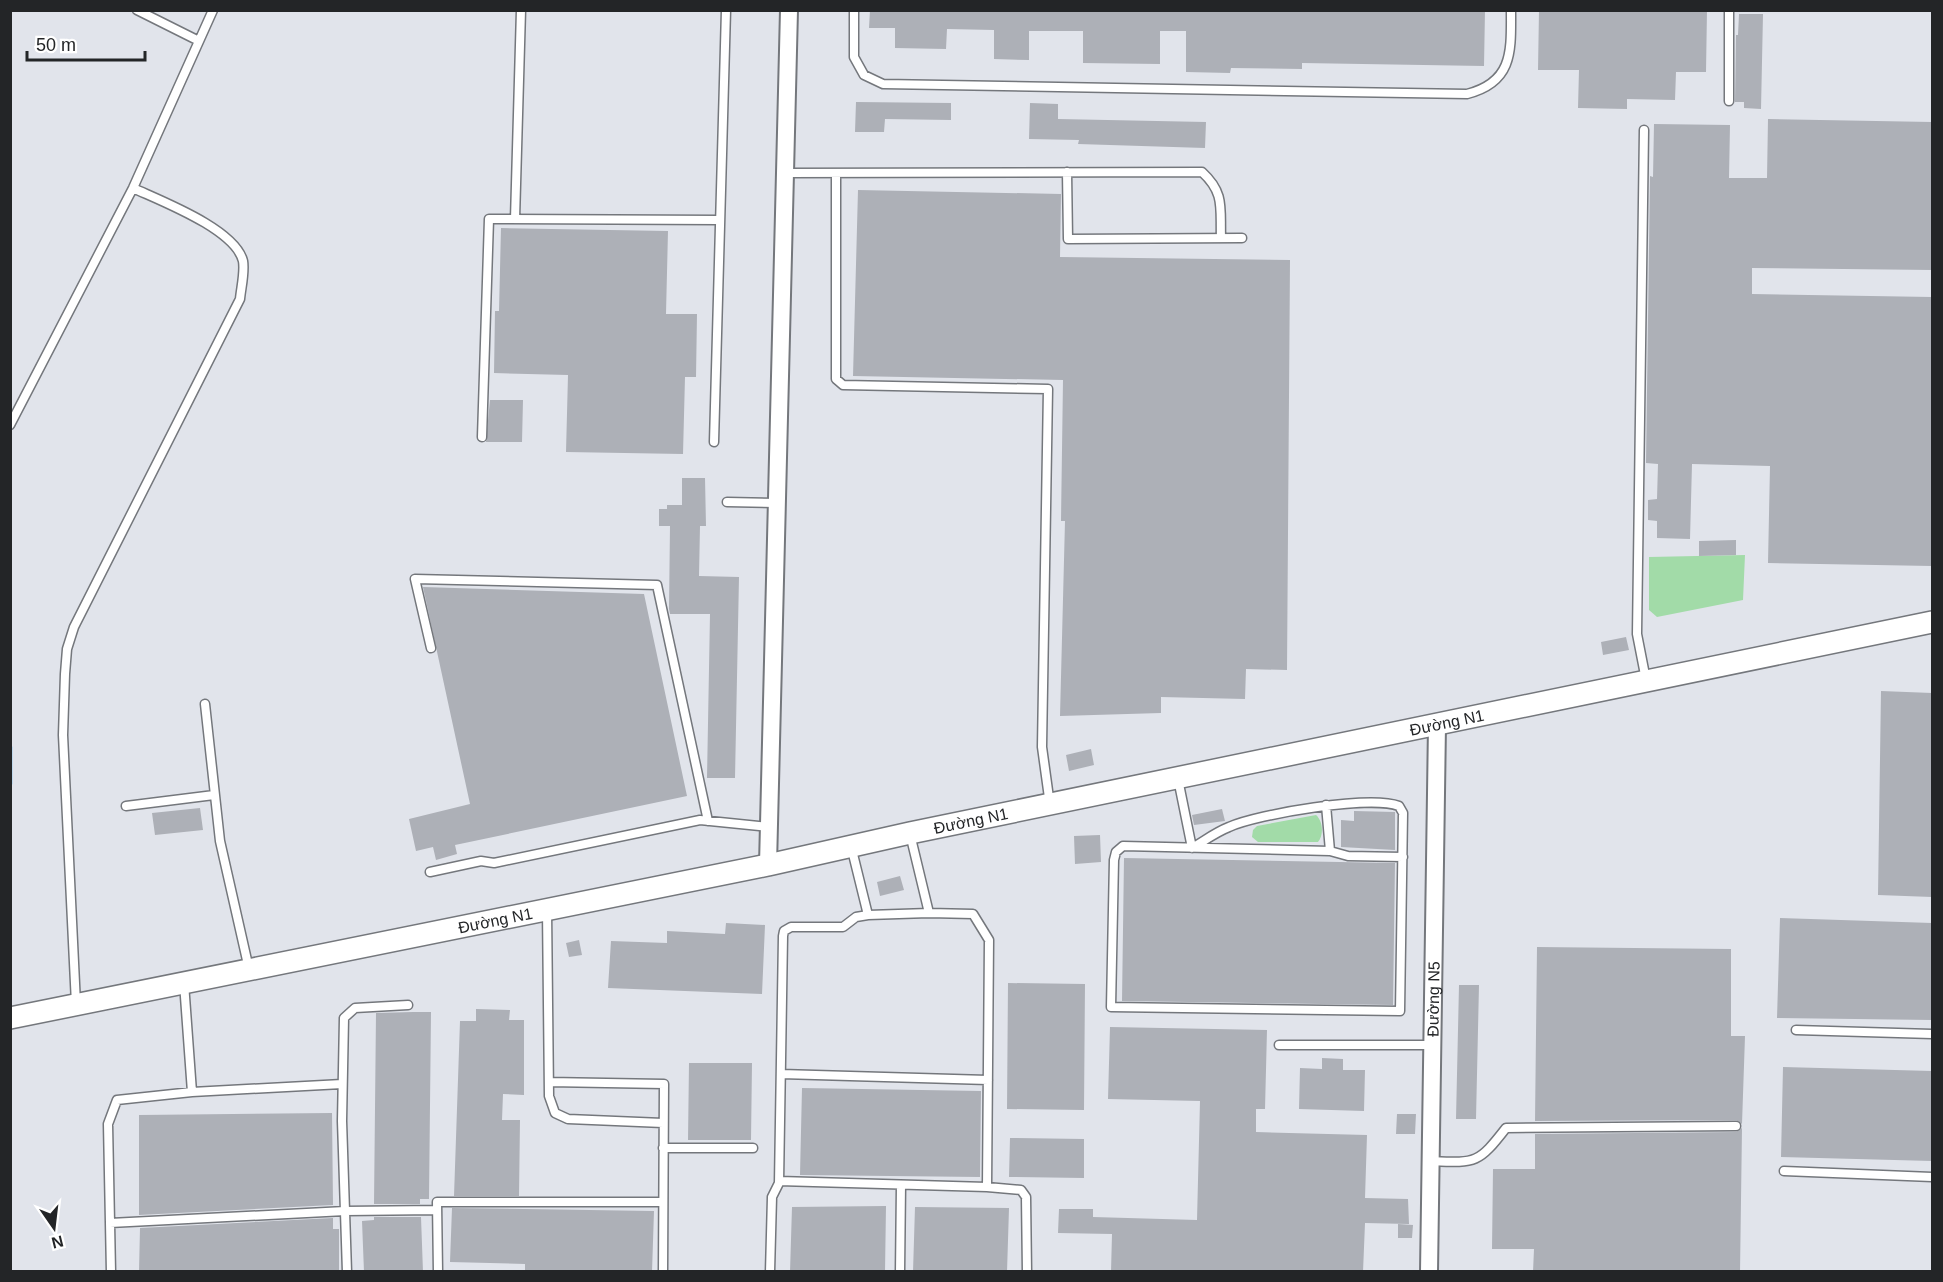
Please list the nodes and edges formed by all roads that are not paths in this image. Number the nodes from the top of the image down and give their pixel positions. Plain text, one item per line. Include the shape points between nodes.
1 (137, 10) edge
2 (213, 10) edge
3 (521, 10) edge
4 (726, 10) edge
5 (789, 10) edge
6 (854, 10) edge
7 (1511, 10) edge
8 (1729, 10) edge
9 (199, 41) junction
10 (1729, 101) dead end
11 (1644, 130) dead end
12 (1067, 172) junction
13 (785, 173) junction
14 (837, 173) junction
15 (132, 188) junction
16 (515, 219) junction
17 (719, 220) junction
18 (1221, 238) junction
19 (1242, 238) dead end
20 (10, 425) edge
21 (482, 437) dead end
22 (714, 442) dead end
23 (728, 502) dead end
24 (777, 503) junction
25 (1932, 622) edge
26 (431, 648) dead end
27 (1647, 682) junction
28 (205, 704) dead end
29 (1437, 725) junction
30 (1178, 779) junction
31 (214, 795) junction
32 (1326, 805) junction
33 (126, 806) dead end
34 (1050, 806) junction
35 (708, 821) junction
36 (769, 827) junction
37 (910, 833) junction
38 (851, 846) junction
39 (1192, 848) junction
40 (1330, 851) junction
41 (1403, 857) junction
42 (768, 865) junction
43 (430, 873) dead end
44 (547, 910) junction
45 (929, 913) junction
46 (868, 915) junction
47 (249, 969) junction
48 (184, 982) junction
49 (76, 1005) junction
50 (408, 1005) dead end
51 (10, 1018) edge
52 (1796, 1030) dead end
53 (1932, 1034) edge
54 (1279, 1045) dead end
55 (1432, 1045) junction
56 (781, 1074) junction
57 (988, 1080) junction
58 (549, 1082) junction
59 (342, 1084) junction
60 (192, 1092) junction
61 (663, 1124) junction
62 (1736, 1126) dead end
63 (663, 1148) junction
64 (753, 1148) dead end
65 (1431, 1161) junction
66 (1784, 1170) dead end
67 (1932, 1177) edge
68 (779, 1181) junction
69 (901, 1185) junction
70 (987, 1187) junction
71 (663, 1202) junction
72 (437, 1210) junction
73 (345, 1211) junction
74 (110, 1223) junction
75 (111, 1272) edge
76 (346, 1272) edge
77 (438, 1272) edge
78 (663, 1272) edge
79 (770, 1272) edge
80 (900, 1272) edge
81 (1027, 1272) edge
82 (1429, 1272) edge

1 - 9 lane
2 - 9 lane
3 - 16 lane
4 - 17 lane
5 - 13 street
6 - 7 lane via 854,57 864,75 883,84 1467,94 1480,90 1505,69 1511,54
8 - 10 lane
9 - 15 lane
11 - 27 lane via 1637,634
12 - 14 lane
12 - 18 lane via 1202,172 1220,194
12 - 18 lane via 1068,239
13 - 14 lane
13 - 24 street
14 - 34 lane via 836,379 843,385 1048,389 1042,747
15 - 20 lane
15 - 49 lane via 190,214 233,243 243,262 240,298 74,627 67,650 63,735
16 - 17 lane
16 - 21 lane via 489,219
17 - 22 lane
18 - 19 lane
23 - 24 lane
24 - 36 street
25 - 27 street, Đường N1
26 - 35 lane via 415,579 657,585
27 - 29 street, Đường N1
28 - 31 lane
29 - 30 street, Đường N1
29 - 55 street, Đường N5
30 - 34 street, Đường N1
30 - 39 lane
31 - 33 lane
31 - 47 lane
32 - 39 lane via 1230,826
32 - 40 lane
32 - 41 lane via 1399,806 1403,813
34 - 37 street, Đường N1
35 - 36 lane
35 - 43 lane
36 - 42 street
37 - 38 street, Đường N1
37 - 45 lane
38 - 42 street, Đường N1
38 - 46 lane
39 - 40 lane
39 - 41 lane via 1124,846 1116,852 1111,1007 1400,1011
40 - 41 lane via 1348,856
42 - 44 street, Đường N1
44 - 47 street, Đường N1
44 - 58 lane
45 - 46 lane
45 - 57 lane via 973,914 986,932 990,948
46 - 56 lane via 856,917 843,927 791,927 784,931
47 - 48 street, Đường N1
48 - 49 street, Đường N1
48 - 60 lane
49 - 51 street, Đường N1
50 - 59 lane via 355,1008 347,1012
52 - 53 lane
54 - 55 lane
55 - 65 street, Đường N5
56 - 57 lane
56 - 68 lane
57 - 70 lane
58 - 61 lane via 555,1113 568,1119
58 - 61 lane via 664,1084
59 - 60 lane
59 - 73 lane
60 - 74 lane via 117,1100 108,1124
61 - 63 lane
62 - 65 lane via 1506,1128 1485,1155 1464,1162
63 - 64 lane
63 - 71 lane
65 - 82 street, Đường N5
66 - 67 lane
68 - 69 lane
68 - 79 lane via 772,1197
69 - 70 lane
69 - 80 lane
70 - 81 lane via 1021,1190 1026,1197
71 - 72 lane via 437,1202
71 - 78 lane
72 - 73 lane
72 - 77 lane
73 - 74 lane
73 - 76 lane
74 - 75 lane

